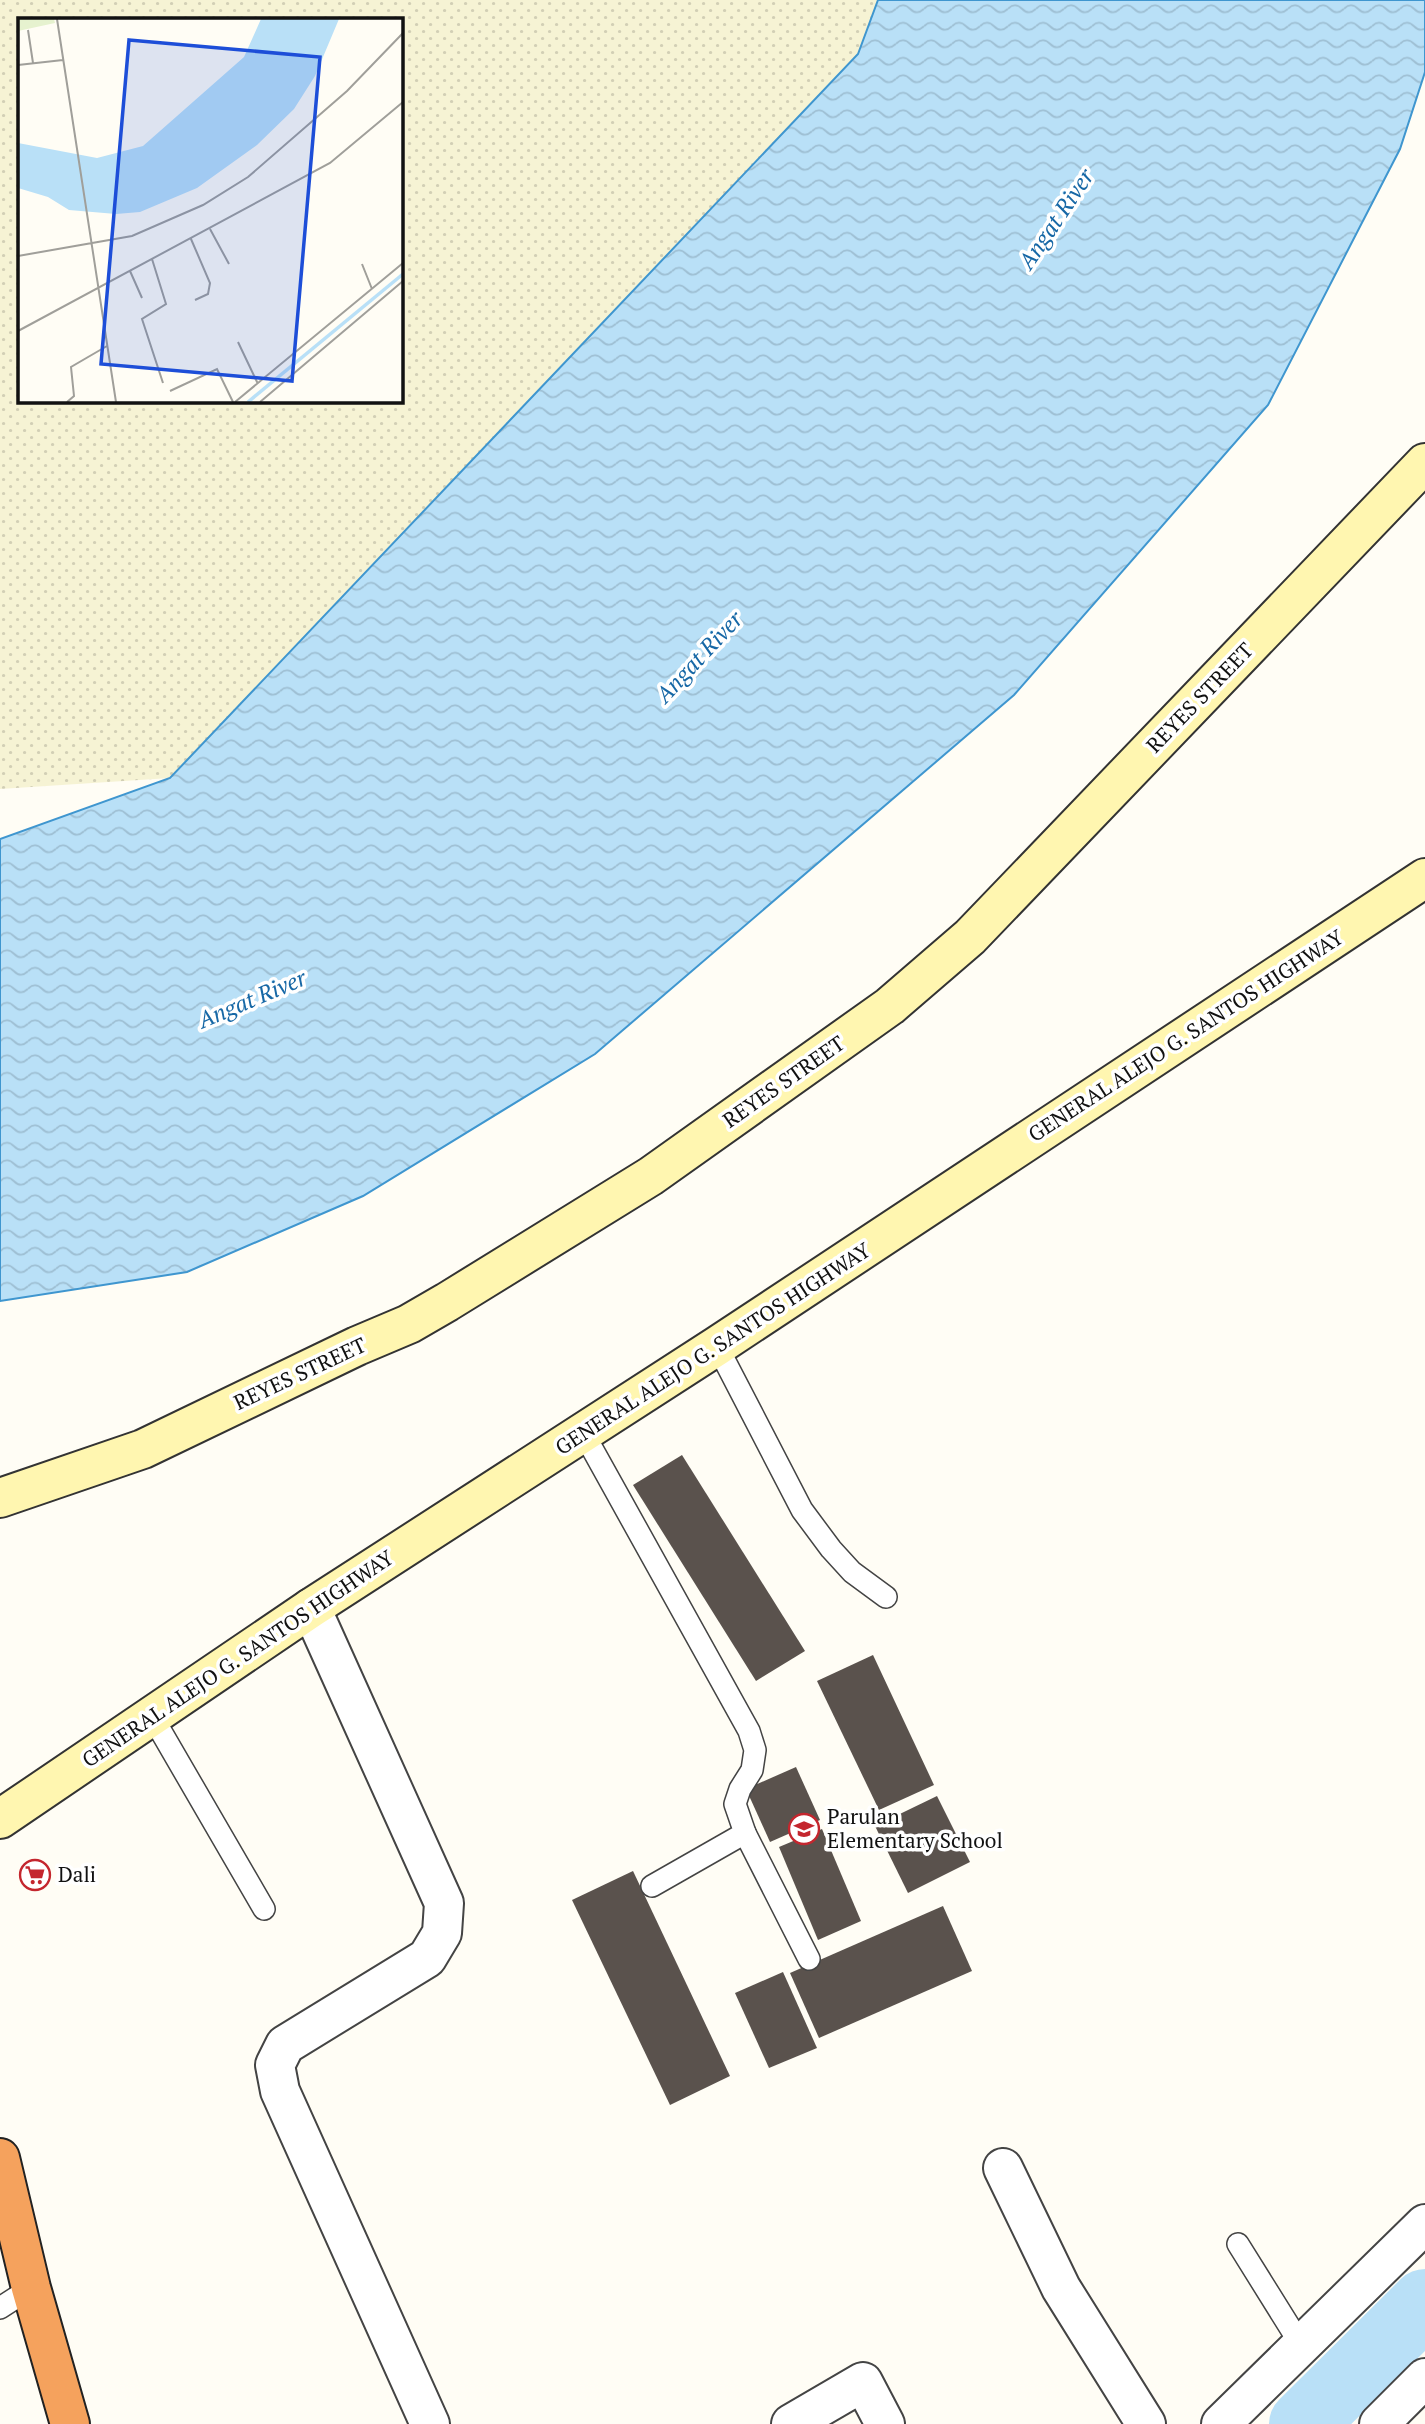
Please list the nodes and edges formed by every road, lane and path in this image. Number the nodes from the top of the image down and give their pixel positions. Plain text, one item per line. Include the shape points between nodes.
1 (1425, 463) edge
2 (1425, 878) edge
3 (718, 1346) junction
4 (584, 1434) junction
5 (0, 1498) edge
6 (886, 1597) dead end
7 (312, 1608) junction
8 (152, 1716) junction
9 (0, 1819) edge
10 (745, 1833) junction
11 (652, 1886) dead end
12 (264, 1909) dead end
13 (809, 1959) dead end
14 (0, 2158) edge
15 (1003, 2168) dead end
16 (1425, 2224) edge
17 (1238, 2244) dead end
18 (15, 2298) edge
19 (1301, 2345) junction
20 (1425, 2378) edge
21 (70, 2424) edge
22 (430, 2424) edge
23 (791, 2424) edge
24 (885, 2424) edge
25 (1146, 2424) edge
26 (1221, 2424) edge
27 (1379, 2424) edge

1 - 5 street, REYES STREET via 971,937 890,1006 650,1176 409,1324 143,1449
2 - 3 street, GENERAL ALEJO G. SANTOS HIGHWAY
3 - 4 street, GENERAL ALEJO G. SANTOS HIGHWAY
3 - 6 lane via 802,1510 852,1572
4 - 7 street, GENERAL ALEJO G. SANTOS HIGHWAY
4 - 10 lane via 749,1731 755,1750 752,1770 735,1804
7 - 8 street, GENERAL ALEJO G. SANTOS HIGHWAY
7 - 22 street via 444,1903 442,1933 427,1958 285,2045 275,2065 280,2091
8 - 9 street, GENERAL ALEJO G. SANTOS HIGHWAY
8 - 12 lane
10 - 11 lane
10 - 13 lane
14 - 18 highway
15 - 25 street via 1066,2297
16 - 19 street
17 - 19 lane
18 - 21 highway
19 - 26 street
20 - 27 street
23 - 24 street via 863,2382

